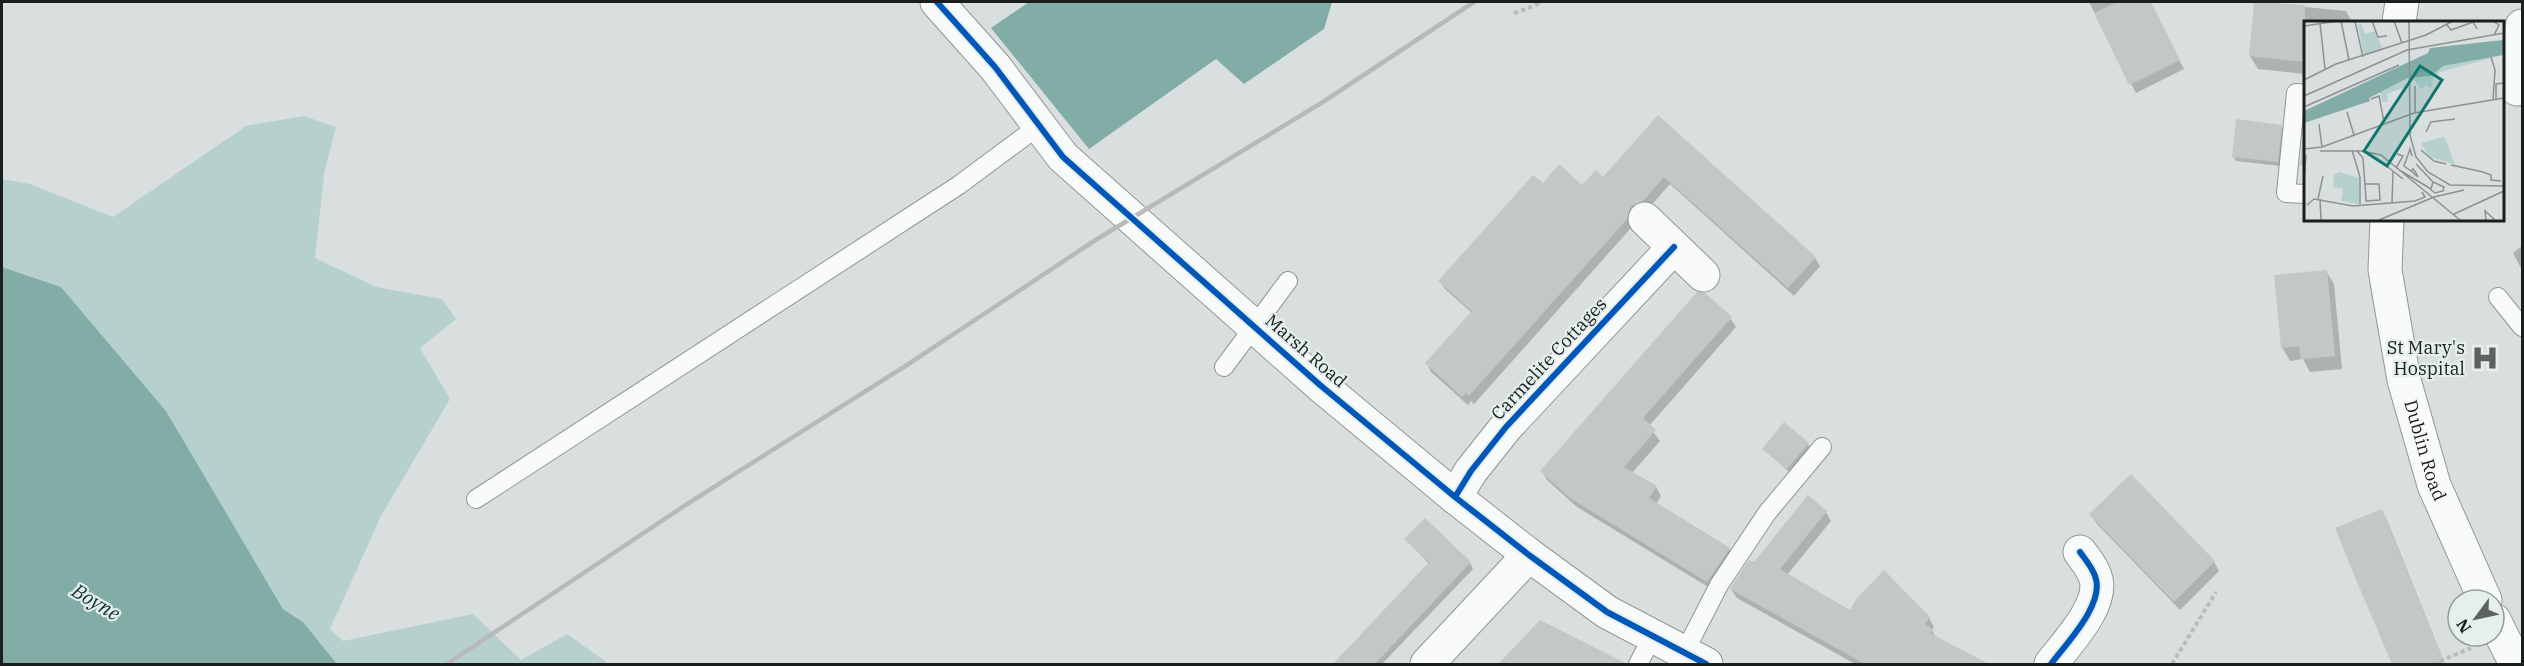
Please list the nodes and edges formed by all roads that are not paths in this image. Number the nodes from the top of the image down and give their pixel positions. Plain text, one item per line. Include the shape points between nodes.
1 (937, 2) edge
2 (2402, 2) edge
3 (2399, 21) edge
4 (2523, 26) edge
5 (2517, 89) dead end
6 (2304, 94) edge
7 (1040, 125) junction
8 (2304, 194) edge
9 (1645, 219) dead end
10 (2387, 220) edge
11 (1674, 247) junction
12 (1703, 275) dead end
13 (1288, 281) dead end
14 (2498, 297) dead end
15 (1254, 326) junction
16 (2523, 327) edge
17 (1224, 367) dead end
18 (1822, 447) dead end
19 (1455, 497) junction
20 (476, 499) dead end
21 (2080, 552) dead end
22 (1529, 555) junction
23 (2480, 588) edge
24 (2506, 645) edge
25 (1646, 650) edge
26 (1699, 661) edge
27 (1427, 664) edge
28 (2051, 664) edge
29 (2516, 664) edge

1 - 7 main road, Marsh Road
2 - 3 main road
4 - 5 main road
6 - 8 lane via 2296,93 2286,194
7 - 15 main road, Marsh Road via 1063,156
7 - 20 lane via 958,185
9 - 11 main road
10 - 23 main road, Dublin Road via 2385,270 2404,380 2434,485
11 - 12 main road
11 - 19 main road, Carmelite Cottages via 1506,427
13 - 15 lane
14 - 16 lane
15 - 17 lane
15 - 19 main road, Marsh Road
18 - 26 lane via 1767,513 1719,585
19 - 22 main road, Marsh Road
21 - 28 main road via 2096,577 2095,600
22 - 25 main road, Marsh Road via 1607,612
22 - 27 main road
24 - 29 main road
25 - 26 main road, Marsh Road

